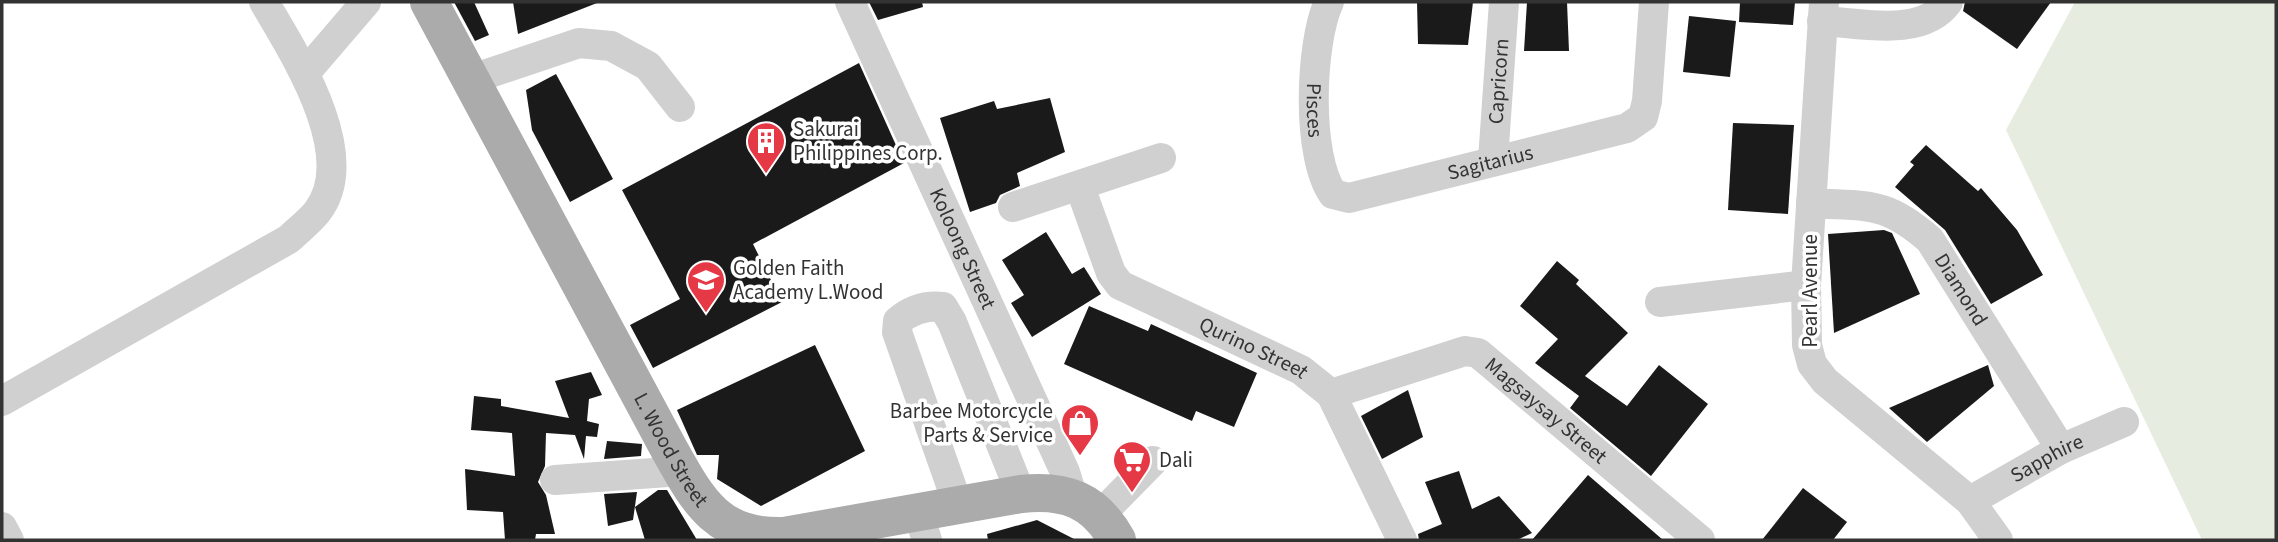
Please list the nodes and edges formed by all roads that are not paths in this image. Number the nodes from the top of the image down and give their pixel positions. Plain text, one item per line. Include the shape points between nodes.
1 (264, 2) edge
2 (366, 2) edge
3 (429, 2) edge
4 (850, 2) edge
5 (1329, 2) edge
6 (1504, 2) edge
7 (1654, 2) edge
8 (1948, 2) edge
9 (1823, 11) edge
10 (306, 72) junction
11 (472, 79) junction
12 (680, 107) dead end
13 (1161, 158) dead end
14 (1493, 160) junction
15 (1324, 181) joint
16 (1080, 187) junction
17 (1811, 203) junction
18 (1013, 207) dead end
19 (1806, 285) junction
20 (1660, 302) dead end
21 (1331, 394) junction
22 (2, 401) edge
23 (2124, 422) dead end
24 (2061, 449) junction
25 (1153, 461) dead end
26 (681, 471) junction
27 (555, 480) dead end
28 (1021, 494) junction
29 (1970, 501) junction
30 (958, 505) junction
31 (1096, 517) edge
32 (2, 527) edge
33 (907, 528) edge
34 (842, 533) edge
35 (781, 538) edge
36 (9, 540) edge
37 (1402, 540) edge
38 (1700, 540) edge
39 (1998, 540) edge

1 - 10 street
2 - 10 street
3 - 11 main road, L. Wood Street
4 - 31 street, Koloong Street via 1065,472
5 - 15 street, Pisces via 1322,17 1312,91
6 - 14 street, Capricorn
7 - 14 street, Sagitarius via 1643,117 1627,128
8 - 9 street via 1942,10 1910,25
9 - 17 street, Pearl Avenue
10 - 22 street via 333,157 318,211 289,239
11 - 12 street via 579,43 611,46 648,66
11 - 26 main road, L. Wood Street
13 - 16 street
14 - 15 street, Sagitarius via 1349,198 1333,194
16 - 18 street
16 - 21 street, Qurino Street via 1111,273 1120,285 1301,370
17 - 19 street, Pearl Avenue
17 - 24 street, Diamond via 1882,207 1930,240
19 - 20 street
19 - 29 street, Pearl Avenue via 1807,345 1812,364 1825,381
21 - 37 street, Qurino Street
21 - 38 street, Magsaysay Street via 1465,351 1478,353
23 - 24 street, Sapphire
24 - 29 street, Sapphire
25 - 31 street
26 - 27 street
26 - 35 main road, L. Wood Street via 702,503 725,524
28 - 30 main road, L. Wood Street
28 - 30 street via 952,322 943,307 930,305 906,314 898,321 897,332
28 - 31 main road, L. Wood Street via 1050,491
29 - 39 street, Pearl Avenue
30 - 33 main road, L. Wood Street
32 - 36 street
33 - 34 main road, L. Wood Street
34 - 35 main road, L. Wood Street

